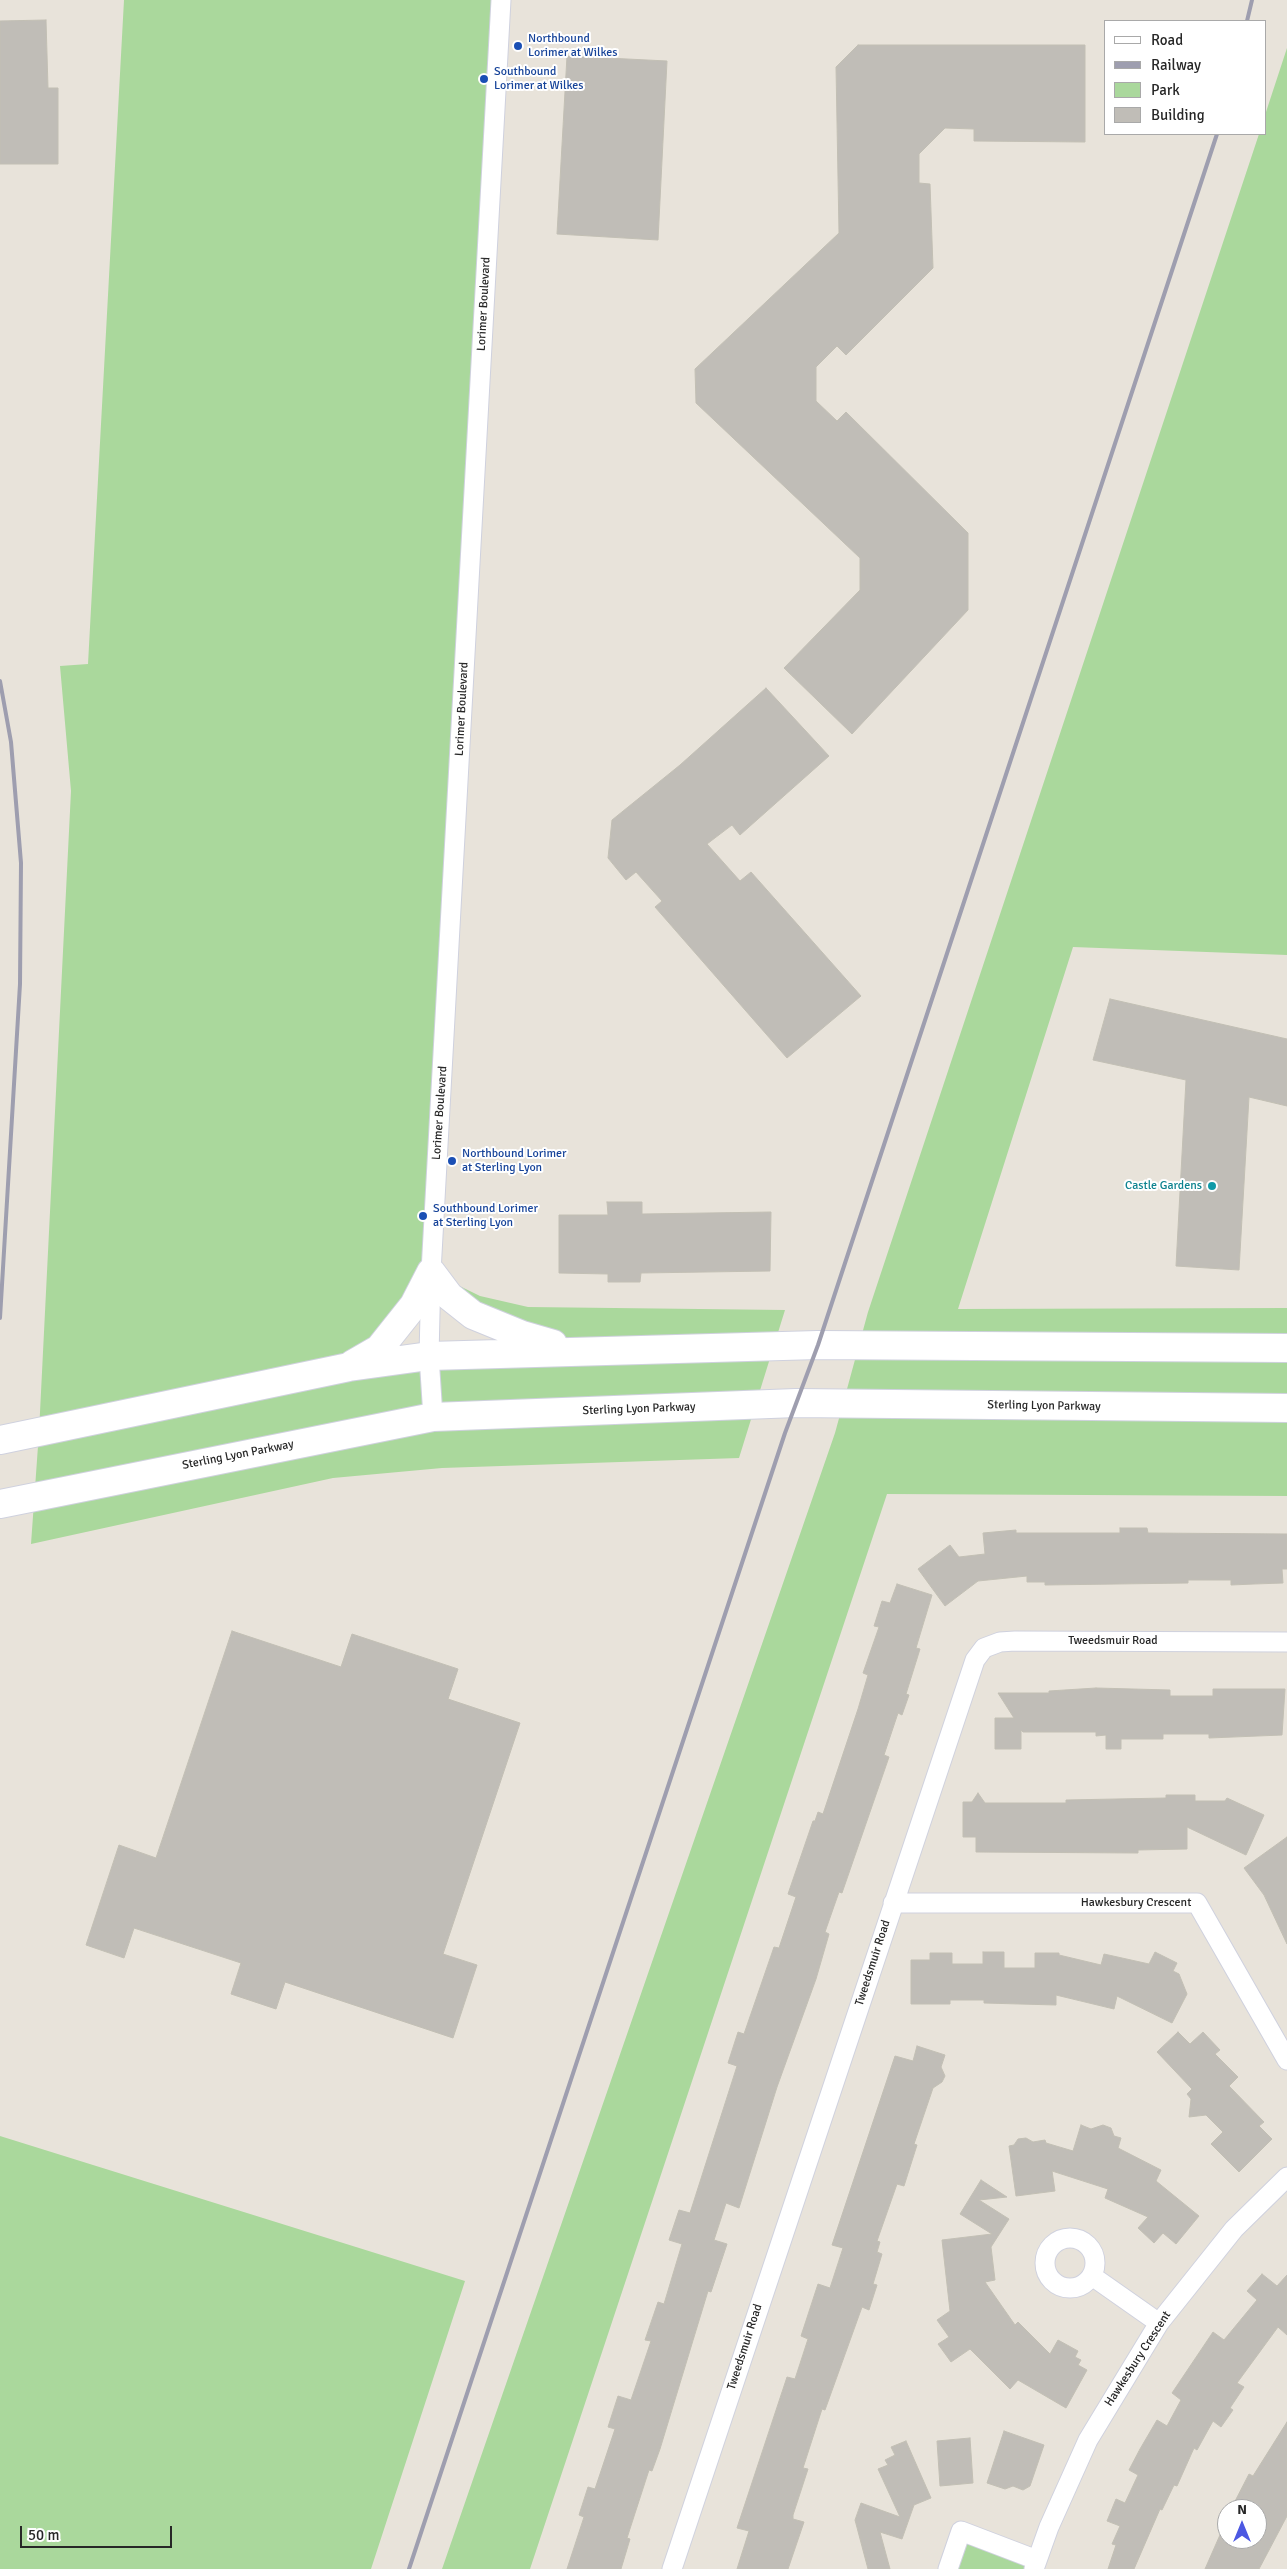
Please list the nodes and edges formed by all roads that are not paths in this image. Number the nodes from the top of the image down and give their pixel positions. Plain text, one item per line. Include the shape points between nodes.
1 (501, 0) edge
2 (431, 1272) junction
3 (1287, 1348) edge
4 (576, 1350) junction
5 (429, 1356) junction
6 (349, 1367) junction
7 (1287, 1408) edge
8 (432, 1417) junction
9 (0, 1440) edge
10 (0, 1504) edge
11 (1287, 1642) edge
12 (893, 1903) junction
13 (1287, 2060) edge
14 (1287, 2177) edge
15 (1092, 2276) dead end
16 (1159, 2322) junction
17 (1036, 2565) edge
18 (672, 2569) edge
19 (948, 2569) edge

1 - 2 street, Lorimer Boulevard
2 - 4 main road via 449,1296 474,1315 522,1335
2 - 5 street, Lorimer Boulevard
2 - 6 main road via 414,1305 379,1349
3 - 4 main road via 818,1345
4 - 5 main road
5 - 6 main road
5 - 8 street, Lorimer Boulevard
6 - 9 main road
7 - 8 main road, Sterling Lyon Parkway via 796,1404
8 - 10 main road, Sterling Lyon Parkway
11 - 12 street, Tweedsmuir Road via 1016,1641 984,1648 969,1675
12 - 13 street, Hawkesbury Crescent via 1197,1903
12 - 18 street, Tweedsmuir Road
14 - 16 street, Hawkesbury Crescent via 1234,2229
15 - 16 street
16 - 17 street, Hawkesbury Crescent via 1088,2440 1049,2527
17 - 19 street via 961,2531

